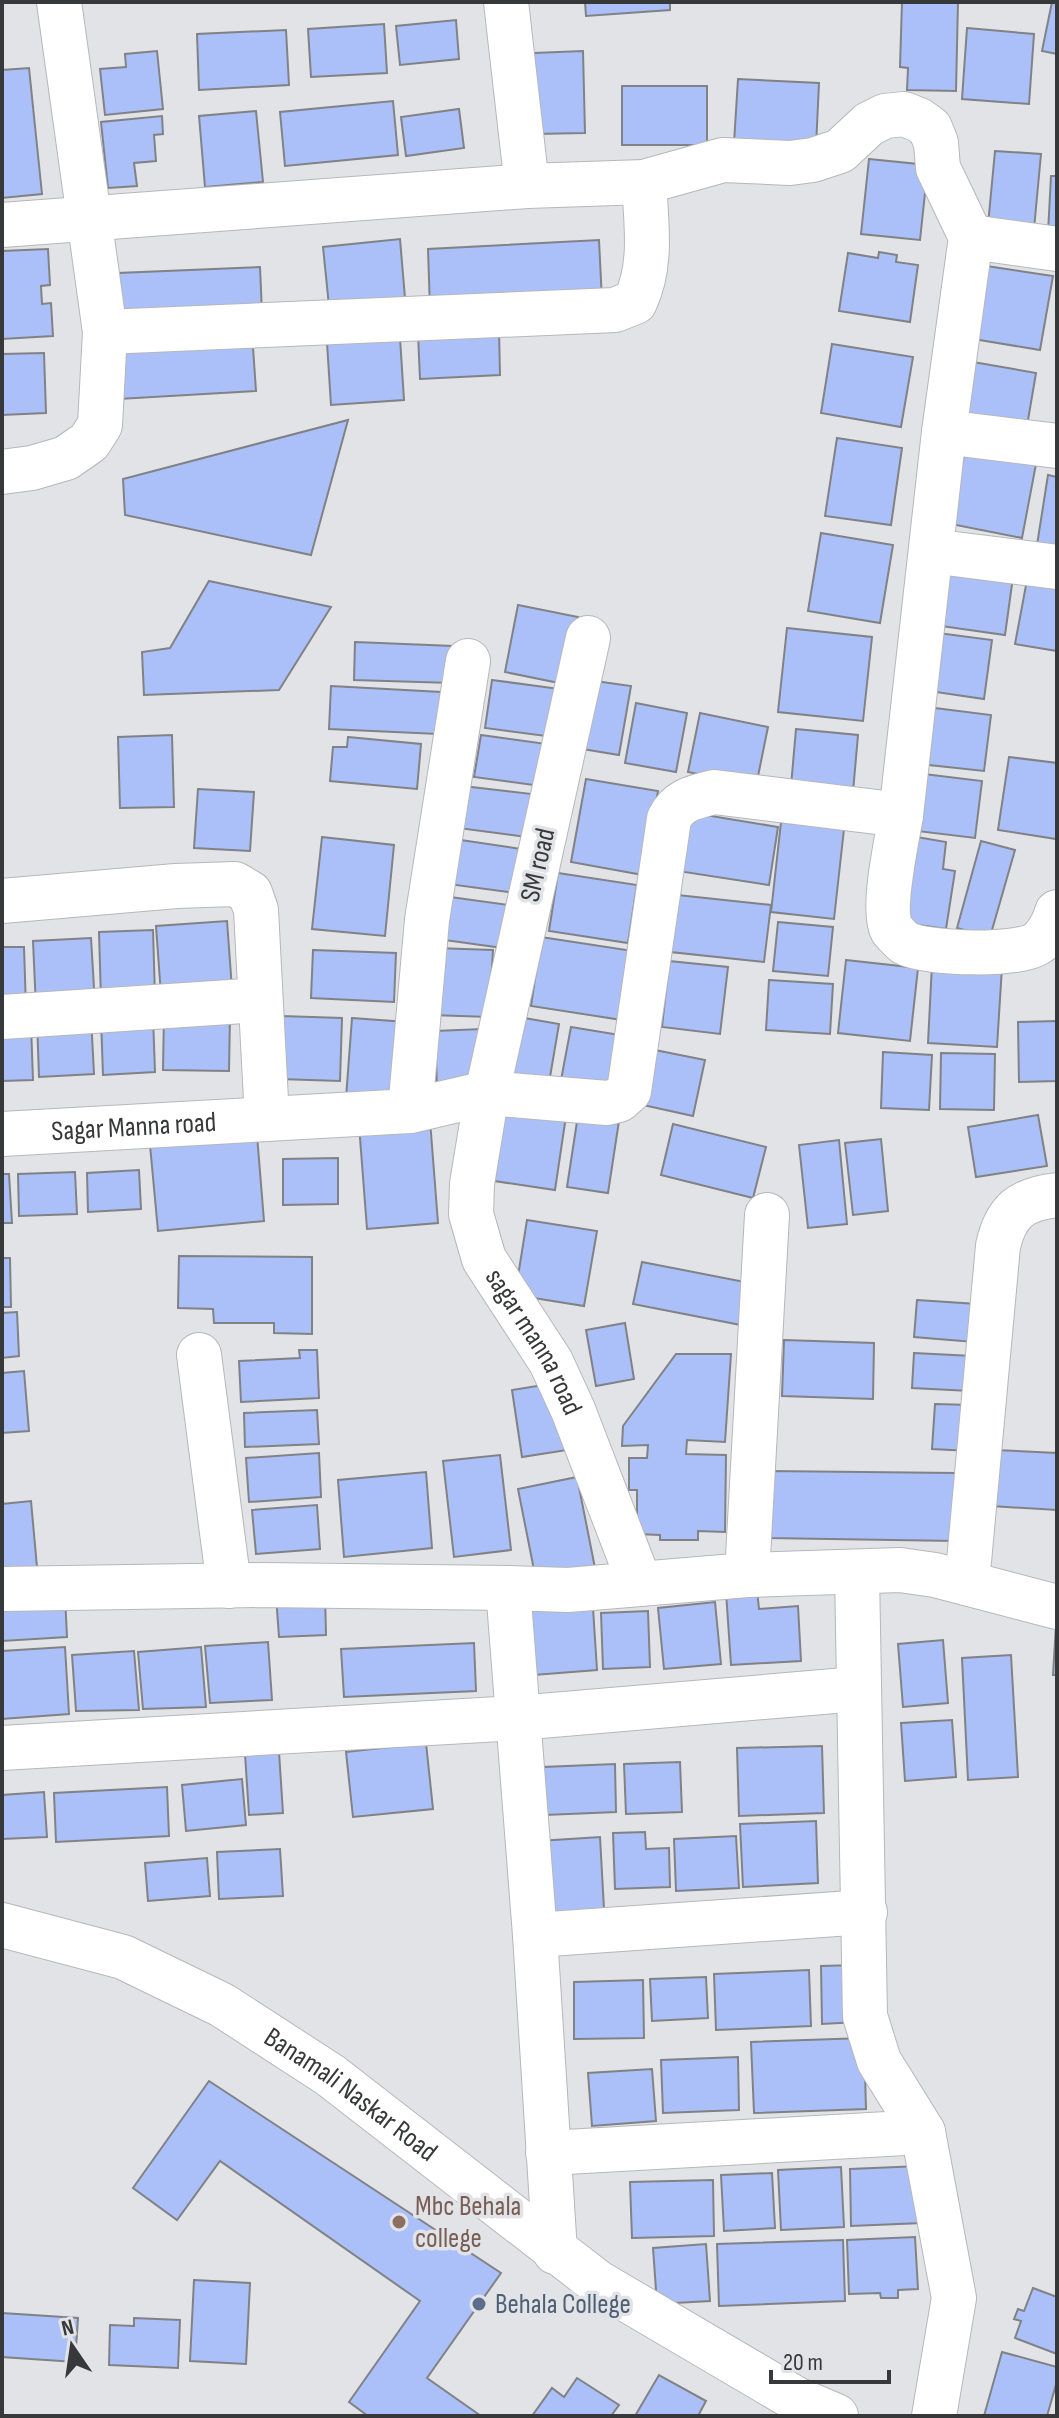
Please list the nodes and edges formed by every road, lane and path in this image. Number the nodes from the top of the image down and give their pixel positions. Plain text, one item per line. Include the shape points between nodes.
1 (59, 2) edge
2 (506, 2) edge
3 (644, 182) junction
4 (527, 186) junction
5 (88, 219) junction
6 (2, 225) edge
7 (971, 237) junction
8 (1057, 249) edge
9 (105, 332) junction
10 (944, 432) junction
11 (1057, 446) edge
12 (2, 472) edge
13 (931, 551) junction
14 (1057, 567) edge
15 (588, 638) dead end
16 (468, 661) dead end
17 (901, 815) junction
18 (2, 901) edge
19 (1057, 912) edge
20 (260, 1000) junction
21 (2, 1017) edge
22 (487, 1093) junction
23 (410, 1111) junction
24 (267, 1119) junction
25 (2, 1134) edge
26 (1057, 1195) edge
27 (767, 1215) dead end
28 (199, 1355) dead end
29 (857, 1573) junction
30 (747, 1575) junction
31 (967, 1583) junction
32 (640, 1584) junction
33 (229, 1586) junction
34 (508, 1588) junction
35 (2, 1589) edge
36 (1057, 1607) edge
37 (858, 1689) junction
38 (517, 1718) junction
39 (2, 1748) edge
40 (865, 1912) junction
41 (2, 1925) edge
42 (535, 1935) junction
43 (923, 2132) junction
44 (548, 2153) junction
45 (555, 2252) junction
46 (798, 2407) edge
47 (836, 2416) edge
48 (934, 2416) edge

1 - 5 street
2 - 4 street
3 - 4 street
3 - 7 street via 723,160 813,160 840,151 869,124 904,114 930,128 938,168
3 - 9 street via 644,284 635,302 615,310
4 - 5 street
5 - 6 street
5 - 9 street
7 - 8 street
7 - 10 street
9 - 12 street via 100,425 89,442 66,458
10 - 11 street
10 - 13 street
13 - 14 street
13 - 17 street
15 - 22 street, SM road
16 - 23 street via 427,920
17 - 19 street via 887,909 892,929 904,942 995,953 1021,949 1037,943
17 - 22 street, Sagar Manna road via 714,792 674,808 629,1091 607,1103
18 - 20 street via 235,884 250,893 256,910
20 - 21 street
20 - 24 street
22 - 23 street, Sagar Manna road
22 - 32 street, sagar manna road via 472,1184 476,1237 484,1259 551,1362
23 - 24 street, Sagar Manna road
24 - 25 street, Sagar Manna road
26 - 31 street via 1015,1208 1002,1227
27 - 30 street
28 - 33 street
29 - 30 street
29 - 31 street via 900,1570
29 - 37 street
30 - 32 street
31 - 36 street
32 - 34 street
33 - 34 street
33 - 35 street
34 - 38 street
37 - 38 street
37 - 40 street
38 - 39 street
38 - 42 street
40 - 42 street
40 - 43 street via 865,2016 879,2061
41 - 45 street, Banamali Naskar Road via 123,1957 222,2005 330,2075
42 - 44 street
43 - 44 street
43 - 48 street via 954,2298
44 - 45 street
45 - 46 street, Banamali Naskar Road
46 - 47 street, Banamali Naskar Road

